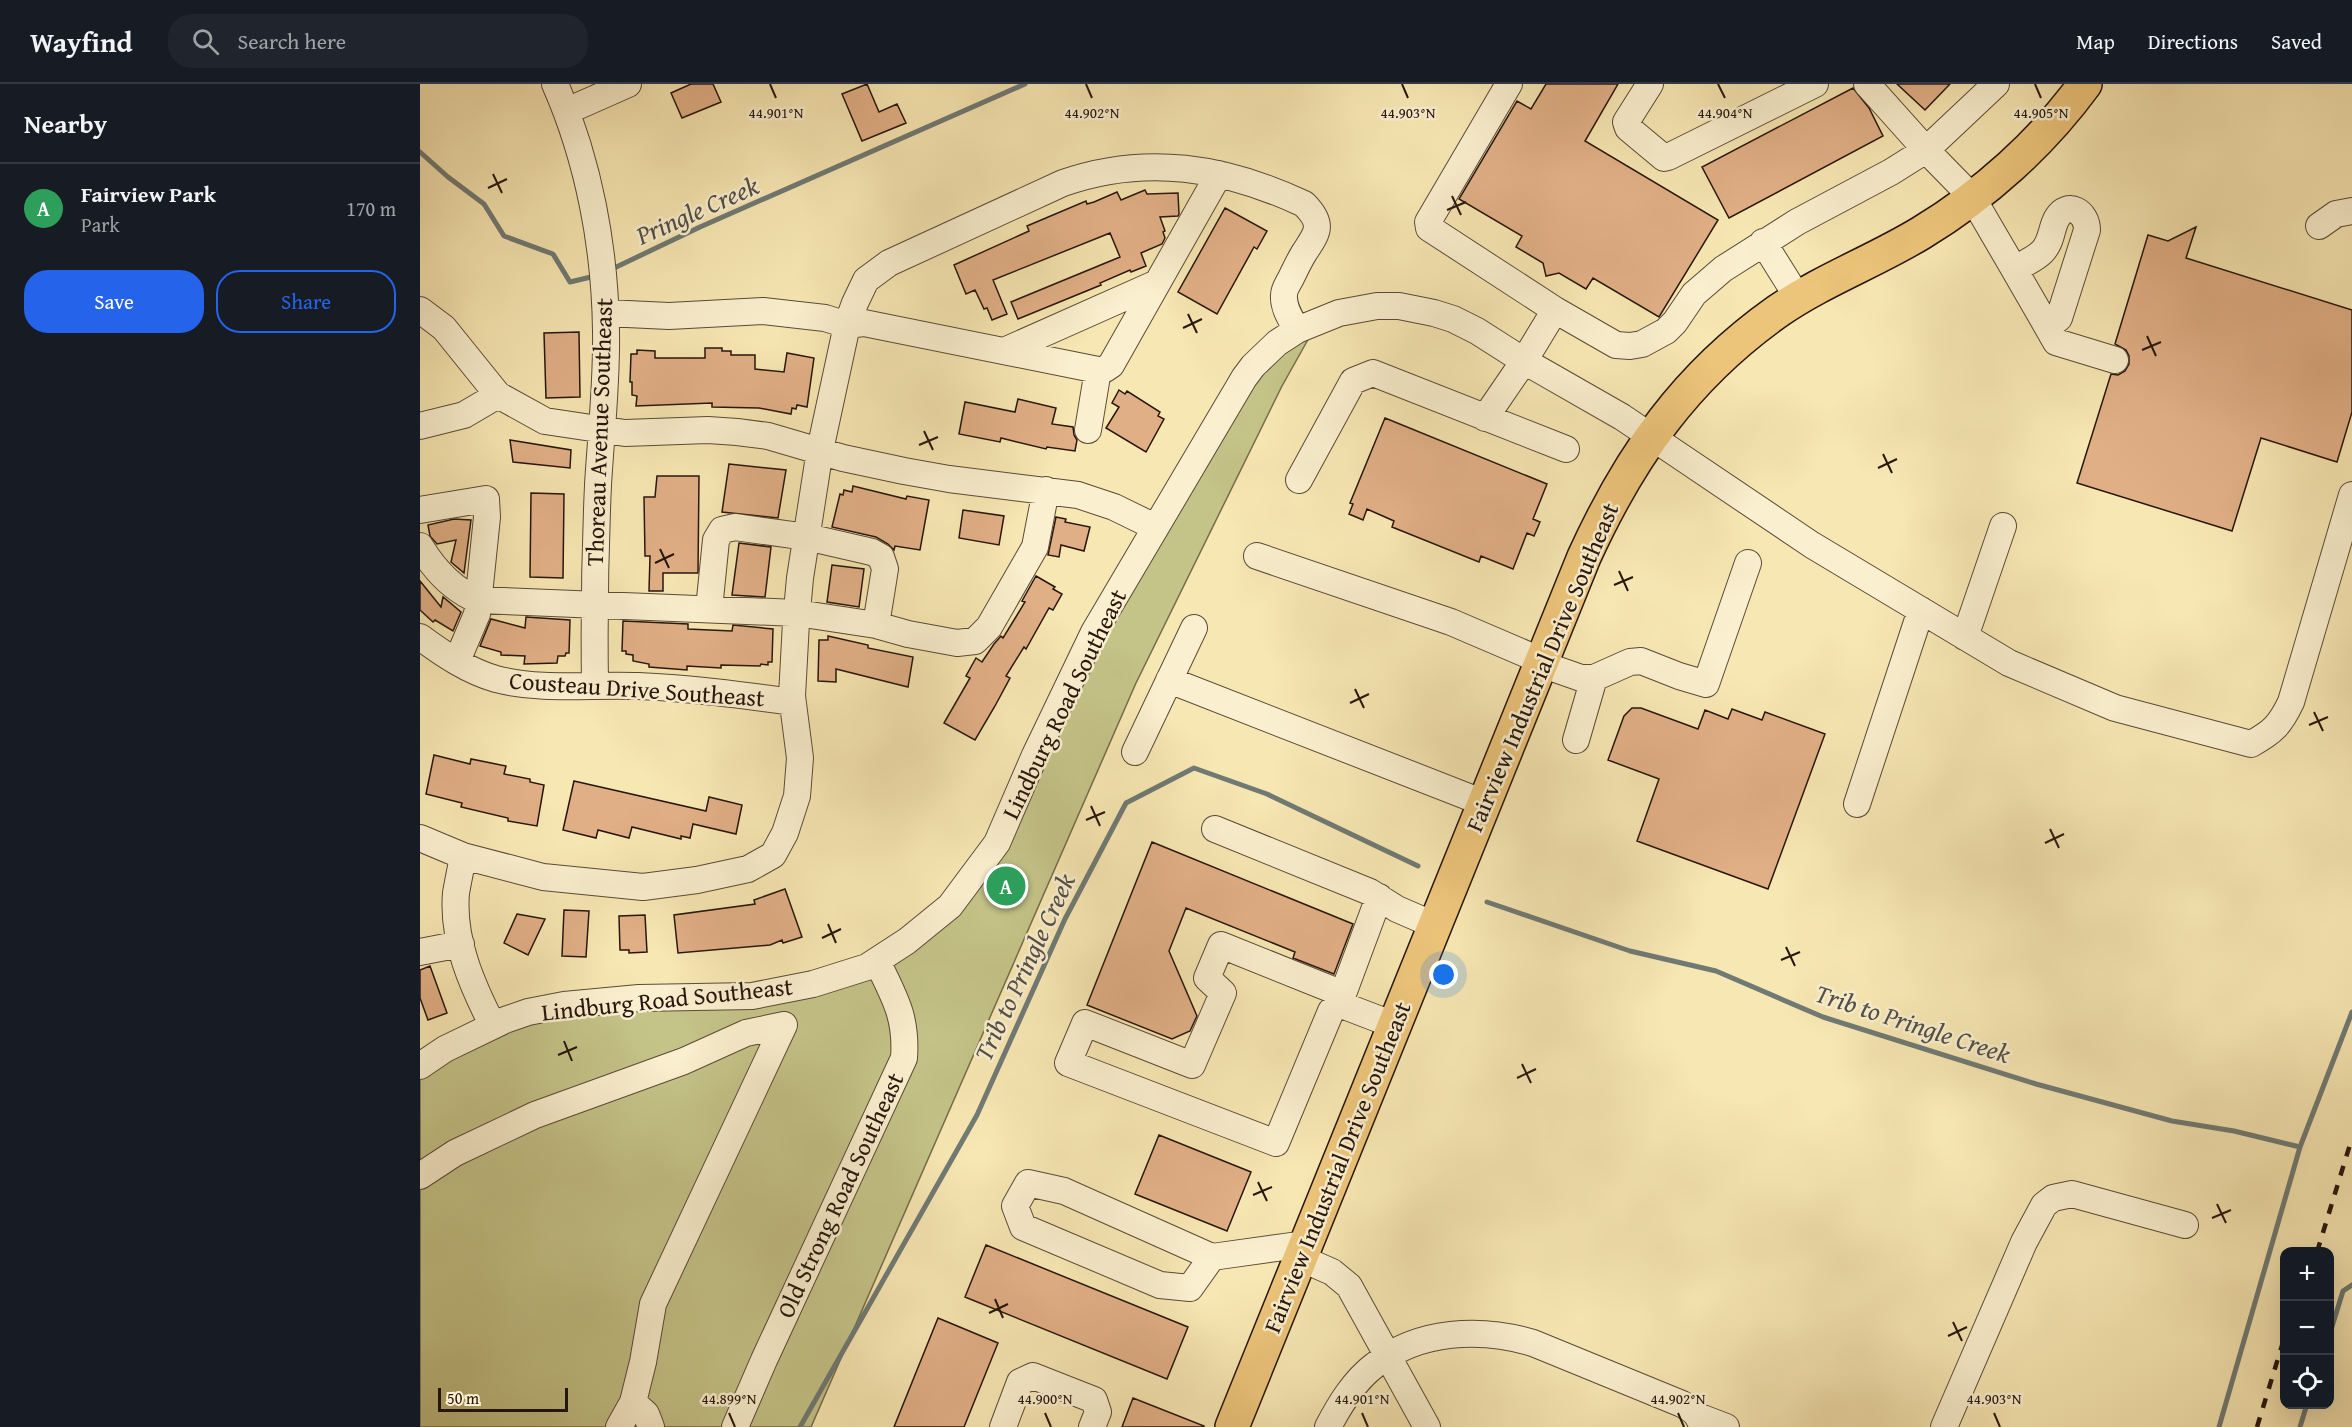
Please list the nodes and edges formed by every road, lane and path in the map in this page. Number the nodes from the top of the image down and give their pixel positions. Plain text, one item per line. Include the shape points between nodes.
1 (555, 84) edge
2 (628, 84) edge
3 (1509, 84) edge
4 (1650, 84) edge
5 (1815, 84) edge
6 (1867, 84) edge
7 (1996, 84) edge
8 (2085, 84) edge
9 (567, 111) junction
10 (1926, 150) junction
11 (1219, 174) junction
12 (1972, 197) junction
13 (2352, 211) edge
14 (2319, 225) dead end
15 (1764, 242) junction
16 (2014, 269) junction
17 (1157, 283) junction
18 (1798, 298) junction
19 (606, 305) junction
20 (420, 310) edge
21 (1555, 310) junction
22 (2044, 321) junction
23 (847, 325) junction
24 (1297, 330) junction
25 (1004, 351) junction
26 (2115, 360) dead end
27 (1524, 361) junction
28 (1098, 370) junction
29 (498, 395) junction
30 (1485, 418) junction
31 (420, 426) edge
32 (1088, 430) dead end
33 (602, 431) junction
34 (1651, 436) junction
35 (1566, 449) dead end
36 (820, 450) junction
37 (1299, 480) dead end
38 (1046, 490) junction
39 (2352, 495) edge
40 (420, 510) edge
41 (2003, 525) dead end
42 (1155, 527) junction
43 (807, 537) junction
44 (420, 546) edge
45 (1257, 556) dead end
46 (1748, 563) dead end
47 (478, 600) junction
48 (594, 605) junction
49 (709, 609) junction
50 (1921, 610) junction
51 (797, 613) junction
52 (876, 625) junction
53 (1194, 628) dead end
54 (1965, 637) junction
55 (420, 638) edge
56 (457, 661) junction
57 (1541, 662) junction
58 (1594, 678) junction
59 (1169, 680) junction
60 (595, 684) junction
61 (792, 702) junction
62 (1576, 740) dead end
63 (1135, 752) dead end
64 (1484, 804) junction
65 (1857, 804) dead end
66 (1215, 829) dead end
67 (420, 838) edge
68 (463, 856) junction
69 (1379, 897) junction
70 (1434, 925) junction
71 (461, 944) junction
72 (420, 952) edge
73 (877, 961) junction
74 (1341, 999) junction
75 (1394, 1025) junction
76 (493, 1026) junction
77 (420, 1066) edge
78 (420, 1176) edge
79 (2185, 1225) dead end
80 (1303, 1251) junction
81 (1212, 1257) junction
82 (1388, 1355) junction
83 (633, 1402) junction
84 (1701, 1422) edge
85 (619, 1427) edge
86 (651, 1427) edge
87 (735, 1427) edge
88 (1003, 1427) edge
89 (1092, 1427) edge
90 (1232, 1427) edge
91 (1328, 1427) edge
92 (1427, 1427) edge
93 (1726, 1427) edge
94 (1944, 1427) edge

1 - 9 street, Thoreau Avenue Southeast
2 - 9 street
3 - 21 street via 1428,222 1429,228
4 - 5 street via 1626,122 1668,158
6 - 10 street
7 - 10 street
8 - 12 main road, Fairview Industrial Drive Southeast via 2028,150
9 - 19 street, Thoreau Avenue Southeast via 596,216
10 - 12 street
10 - 15 street
11 - 17 street
11 - 23 street via 1141,166 1090,173 1063,183 876,270 860,290
11 - 24 street via 1254,183 1304,204 1310,211 1318,230 1316,238 1284,290 1285,306
12 - 16 street
12 - 18 main road, Fairview Industrial Drive Southeast via 1921,233
13 - 14 street via 2336,214
15 - 18 street
15 - 21 street via 1705,282 1675,322 1642,344 1616,345
16 - 22 street
16 - 22 street via 2042,252 2061,213 2078,210 2085,217 2088,230 2059,318
17 - 25 street
17 - 28 street via 1111,365
18 - 34 main road, Fairview Industrial Drive Southeast via 1722,357
19 - 23 street via 669,316 763,311 825,318
19 - 33 street, Thoreau Avenue Southeast
20 - 29 street via 444,328
21 - 27 street
22 - 26 street via 2056,342
23 - 25 street via 864,323
23 - 36 street
24 - 27 street, Lindburg Road Southeast via 1357,308 1399,306 1453,319
24 - 42 street, Lindburg Road Southeast via 1265,354 1244,378
25 - 28 street
27 - 30 street
27 - 34 street, Lindburg Road Southeast
28 - 32 street
29 - 31 street via 464,415
29 - 33 street via 545,421
30 - 35 street
30 - 37 street via 1372,372 1353,381
33 - 36 street via 737,432
33 - 48 street, Thoreau Avenue Southeast
34 - 50 street, Lindburg Road Southeast via 1812,545
34 - 57 main road, Fairview Industrial Drive Southeast via 1605,512
36 - 38 street via 949,479
36 - 43 street
38 - 42 street via 1100,501
38 - 52 street via 1035,547 982,636 966,644
39 - 54 street, Lindburg Road Southeast via 2291,702 2271,734 2251,744 2115,708 2009,663
40 - 47 street via 486,499
41 - 54 street
42 - 73 street, Lindburg Road Southeast via 1073,673 997,843 950,906
43 - 49 street via 735,527 722,530 716,540
43 - 51 street
43 - 52 street via 881,557 885,569
44 - 47 street via 442,575
45 - 57 street via 1451,622
46 - 58 street via 1706,684 1641,661
47 - 48 street
47 - 56 street via 477,614
48 - 49 street
48 - 60 street, Thoreau Avenue Southeast
49 - 51 street
50 - 54 street, Lindburg Road Southeast
50 - 65 street
51 - 52 street
51 - 61 street
53 - 59 street
55 - 56 street, Cousteau Drive Southeast
56 - 60 street, Cousteau Drive Southeast via 496,679 547,685
57 - 58 street via 1581,678
57 - 64 main road, Fairview Industrial Drive Southeast
58 - 62 street
59 - 63 street
59 - 64 street
60 - 61 street, Cousteau Drive Southeast via 703,689
61 - 68 street via 800,758 797,796 773,855 748,869 643,886 543,877
64 - 70 main road, Fairview Industrial Drive Southeast
66 - 69 street
67 - 68 street
68 - 71 street via 456,894
69 - 70 street
69 - 74 street
70 - 75 main road, Fairview Industrial Drive Southeast
71 - 72 street
71 - 76 street via 478,998
73 - 76 street, Lindburg Road Southeast via 813,984 752,996 639,998 564,1005 528,1012
73 - 87 street, Old Strong Road Southeast via 902,1013 904,1058
74 - 74 street via 1331,1011 1275,1143 1068,1063 1085,1023 1192,1065 1223,993 1207,978 1221,945
74 - 75 street
75 - 80 main road, Fairview Industrial Drive Southeast
76 - 77 street, Lindburg Road Southeast
78 - 83 street via 455,1153 535,1115 684,1061 746,1033 784,1025 653,1304
79 - 94 street via 2072,1194 2053,1198 2044,1205 2024,1242
80 - 81 street
80 - 82 street via 1349,1286
80 - 90 main road, Fairview Industrial Drive Southeast
81 - 81 street via 1190,1288 1160,1285 1023,1227 1015,1206 1028,1183 1064,1191
82 - 84 street via 1446,1335 1473,1332 1509,1336 1682,1404 1694,1410
82 - 91 street via 1361,1377
82 - 92 street
83 - 85 street
83 - 86 street via 646,1414
84 - 93 street
88 - 89 street via 1020,1382 1032,1376 1094,1400 1098,1412

